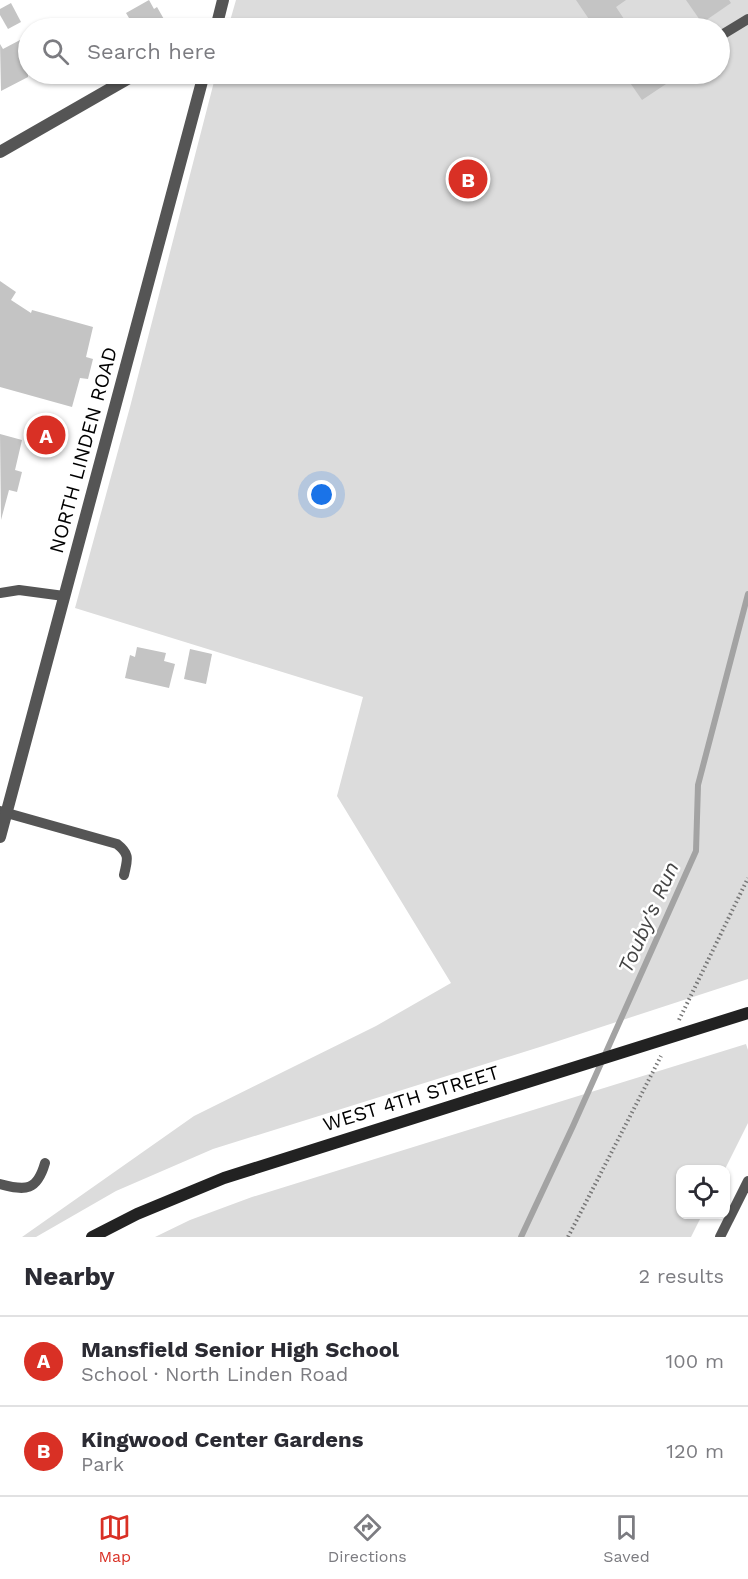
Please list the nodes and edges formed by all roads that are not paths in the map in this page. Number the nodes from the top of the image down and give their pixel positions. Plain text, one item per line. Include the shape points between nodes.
1 (223, 0) edge
2 (218, 18) edge
3 (748, 19) edge
4 (730, 30) edge
5 (119, 84) edge
6 (201, 84) edge
7 (0, 152) edge
8 (0, 593) edge
9 (64, 596) junction
10 (3, 813) edge
11 (0, 837) edge
12 (124, 875) dead end
13 (748, 1013) edge
14 (45, 1163) dead end
15 (748, 1181) edge
16 (0, 1184) edge
17 (92, 1237) edge
18 (720, 1237) edge

1 - 2 street
3 - 4 lane
5 - 7 street
6 - 9 street, NORTH LINDEN ROAD
8 - 9 lane via 19,590
9 - 10 street, NORTH LINDEN ROAD
10 - 11 street, NORTH LINDEN ROAD
10 - 12 lane via 117,844 126,850 128,858
13 - 17 main road, WEST 4TH STREET, bridge via 224,1178
14 - 16 lane via 41,1178 27,1188
15 - 18 lane

